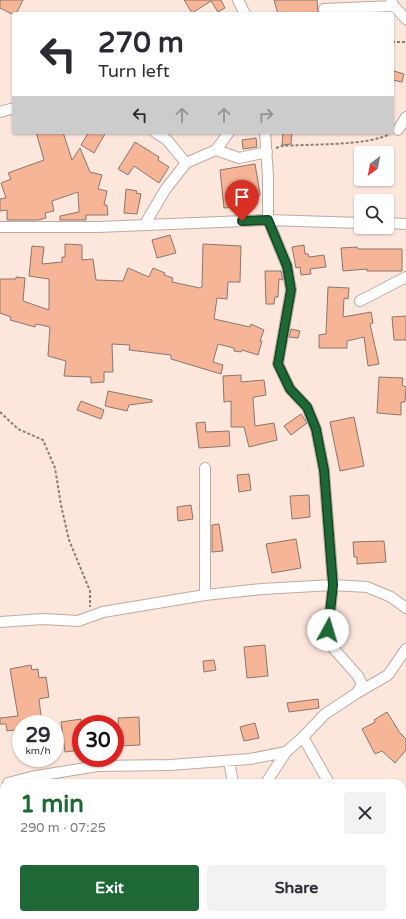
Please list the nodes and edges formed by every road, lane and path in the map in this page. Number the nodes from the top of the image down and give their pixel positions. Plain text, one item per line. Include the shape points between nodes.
1 (238, 0) edge
2 (393, 3) edge
3 (324, 9) dead end
4 (244, 12) edge
5 (406, 19) edge
6 (394, 42) edge
7 (406, 42) edge
8 (12, 109) edge
9 (0, 112) edge
10 (406, 116) edge
11 (398, 130) joint
12 (394, 132) edge
13 (158, 134) edge
14 (227, 134) edge
15 (265, 134) edge
16 (390, 134) edge
17 (216, 150) junction
18 (267, 152) junction
19 (186, 163) junction
20 (268, 220) junction
21 (354, 222) edge
22 (394, 223) edge
23 (145, 224) junction
24 (406, 224) edge
25 (0, 227) edge
26 (406, 277) edge
27 (360, 301) dead end
28 (0, 412) edge
29 (205, 468) dead end
30 (333, 585) junction
31 (205, 595) junction
32 (406, 608) edge
33 (90, 616) junction
34 (0, 622) edge
35 (406, 649) edge
36 (357, 693) junction
37 (303, 737) junction
38 (286, 752) junction
39 (229, 761) junction
40 (23, 779) edge
41 (232, 779) edge
42 (269, 779) edge
43 (327, 779) edge

1 - 4 street
2 - 3 street
2 - 5 street
6 - 7 path
8 - 9 street
10 - 11 street
11 - 12 path
13 - 19 street via 167,140
14 - 17 street
15 - 18 street
16 - 18 path via 381,139 282,146
17 - 18 street via 239,158
17 - 19 street
18 - 20 street
19 - 23 street via 165,190
20 - 21 street
20 - 23 street
20 - 30 street via 287,266 291,290 278,364 290,389 307,407 316,429 324,470
22 - 24 street
23 - 25 street via 98,227
26 - 27 street
28 - 33 path via 18,430 43,440 55,468 69,540 90,591
29 - 31 street
30 - 31 street via 262,588
30 - 32 street via 367,587 391,597
30 - 36 street via 328,630 333,648 362,684
31 - 33 street
33 - 34 street via 78,620
35 - 36 street via 388,675
36 - 37 street via 325,714
37 - 38 street
37 - 43 street
38 - 39 street
38 - 42 street
39 - 40 street via 97,766
39 - 41 street

